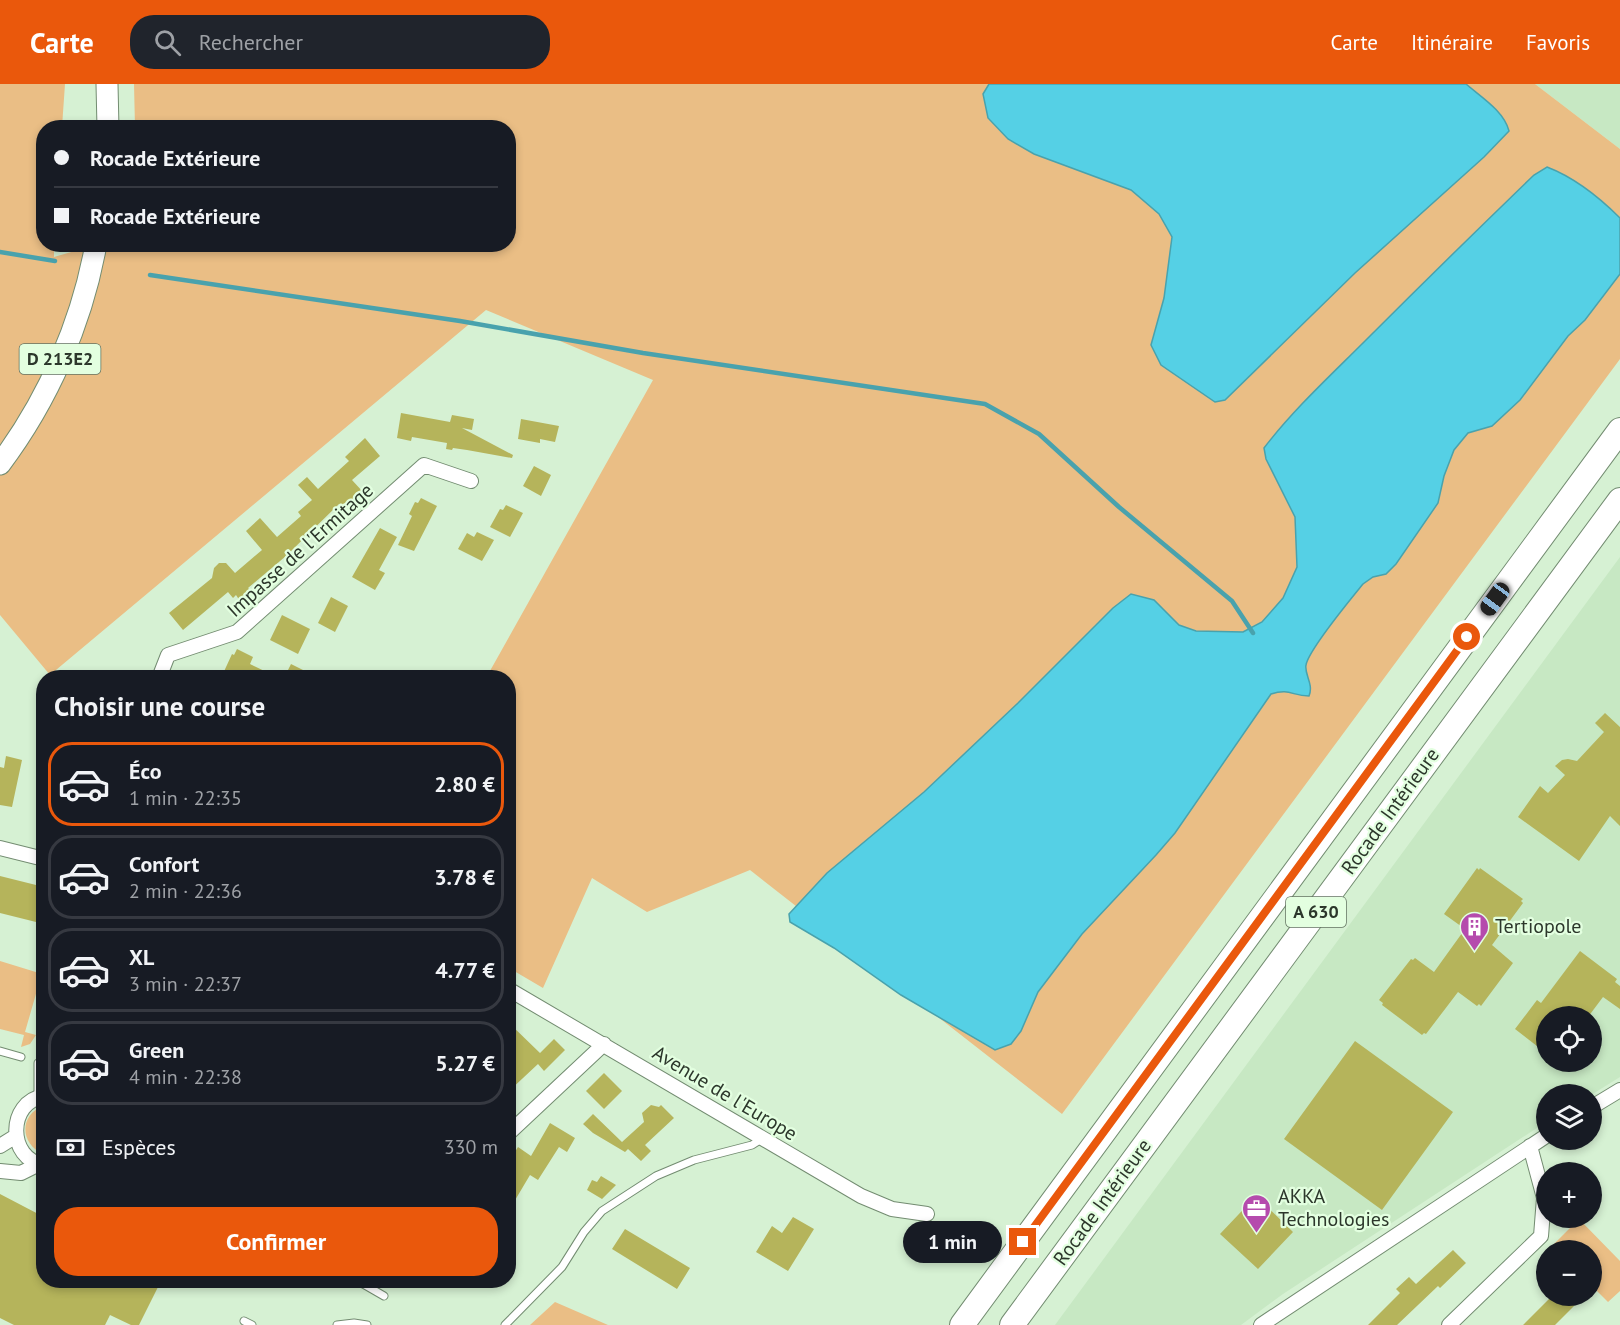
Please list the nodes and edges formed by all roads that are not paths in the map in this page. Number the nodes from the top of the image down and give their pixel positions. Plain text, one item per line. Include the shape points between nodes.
1 (107, 84) edge
2 (108, 120) edge
3 (94, 252) edge
4 (1620, 430) edge
5 (0, 464) edge
6 (471, 481) dead end
7 (1620, 500) edge
8 (162, 670) edge
9 (0, 848) edge
10 (36, 857) edge
11 (516, 994) edge
12 (604, 1044) junction
13 (0, 1051) edge
14 (21, 1057) dead end
15 (1620, 1090) edge
16 (36, 1099) edge
17 (1602, 1101) edge
18 (516, 1126) edge
19 (16, 1136) junction
20 (763, 1138) junction
21 (1536, 1142) edge
22 (0, 1146) edge
23 (1530, 1146) junction
24 (36, 1162) edge
25 (36, 1167) edge
26 (0, 1171) edge
27 (927, 1214) dead end
28 (996, 1280) junction
29 (370, 1288) edge
30 (384, 1296) dead end
31 (244, 1321) dead end
32 (252, 1325) edge
33 (337, 1325) edge
34 (367, 1325) edge
35 (505, 1325) edge
36 (943, 1325) edge
37 (962, 1325) edge
38 (1012, 1325) edge
39 (1261, 1325) edge
40 (1449, 1325) edge

1 - 2 main road
3 - 5 main road, D 213E2 via 72,331 51,380
4 - 28 highway, A 630
6 - 8 street, Impasse de l'Ermitage via 424,465 237,632 168,655
7 - 38 highway, Rocade Intérieure / A 630
9 - 10 street
11 - 12 street, Avenue de l'Europe
12 - 18 street
12 - 20 street, Avenue de l'Europe
13 - 14 lane
15 - 17 street
16 - 19 street via 27,1103 17,1118
19 - 22 street
19 - 24 street via 21,1151
20 - 27 street, Avenue de l'Europe via 861,1196 892,1209
20 - 35 lane via 656,1176 602,1211 562,1268
21 - 23 street
23 - 39 street
23 - 40 street via 1544,1198 1541,1236
25 - 26 street via 21,1173
28 - 36 highway via 971,1289
28 - 37 highway, A 630
29 - 30 lane
31 - 32 lane
33 - 34 lane

